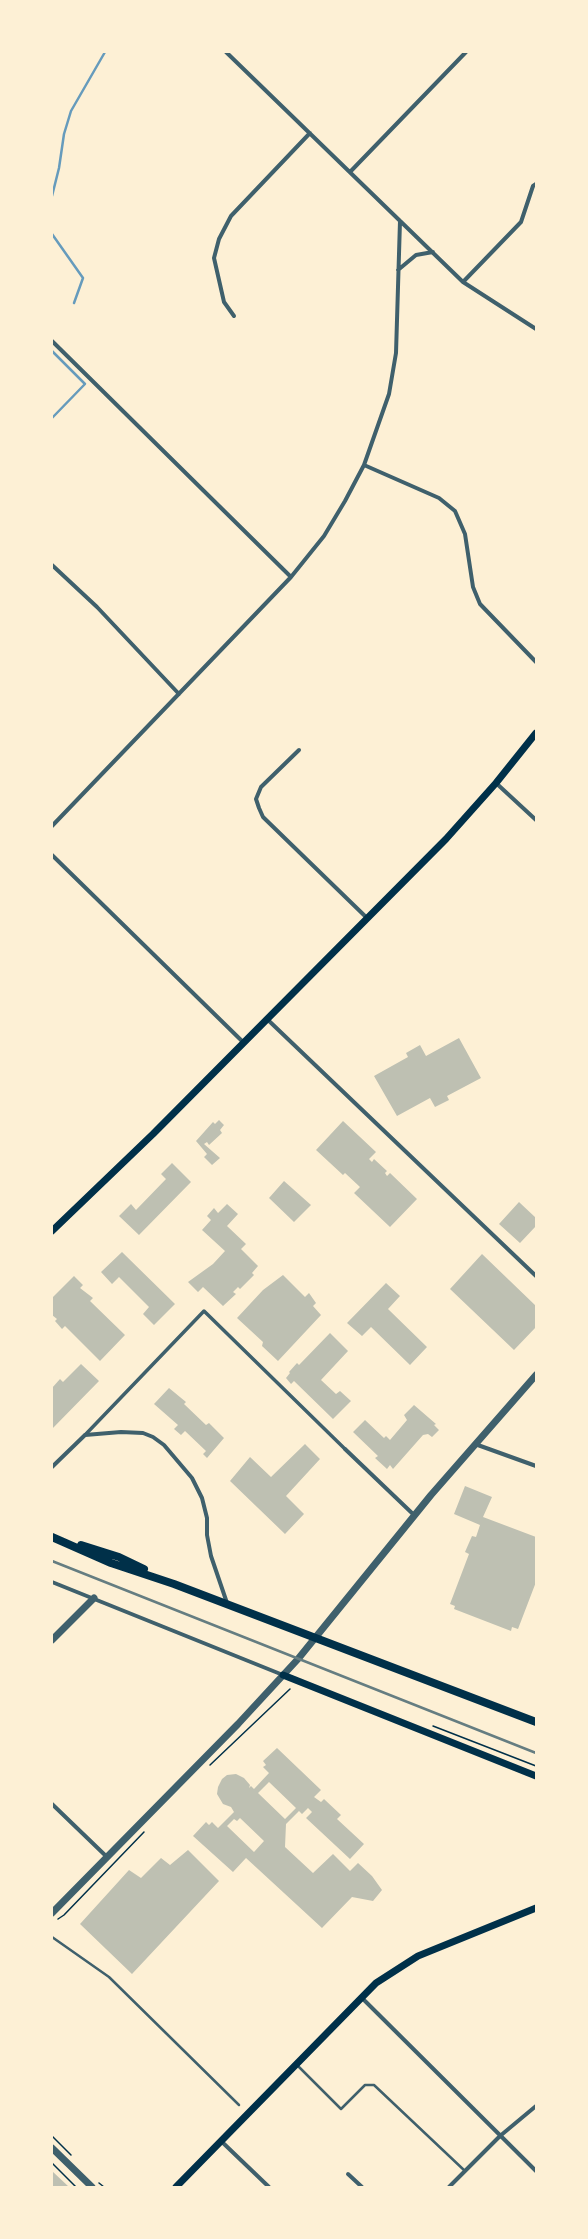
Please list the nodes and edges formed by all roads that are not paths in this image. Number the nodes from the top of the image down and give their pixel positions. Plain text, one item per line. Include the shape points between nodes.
1 (226, 52) edge
2 (466, 52) edge
3 (310, 133) junction
4 (350, 172) junction
5 (536, 184) edge
6 (400, 221) junction
7 (433, 252) junction
8 (398, 270) junction
9 (463, 282) junction
10 (234, 316) dead end
11 (536, 329) edge
12 (52, 341) edge
13 (364, 465) junction
14 (52, 565) edge
15 (291, 577) junction
16 (536, 662) edge
17 (179, 694) junction
18 (536, 733) edge
19 (299, 750) dead end
20 (496, 783) junction
21 (536, 820) edge
22 (52, 826) edge
23 (52, 856) edge
24 (367, 918) junction
25 (268, 1020) junction
26 (244, 1043) junction
27 (52, 1231) edge
28 (536, 1276) edge
29 (536, 1375) edge
30 (85, 1435) junction
31 (474, 1444) junction
32 (345, 1449) joint
33 (536, 1466) edge
34 (52, 1467) edge
35 (414, 1515) junction
36 (52, 1536) edge
37 (52, 1582) edge
38 (94, 1598) junction
39 (227, 1604) junction
40 (316, 1639) junction
41 (52, 1640) edge
42 (283, 1675) junction
43 (536, 1722) edge
44 (536, 1776) edge
45 (52, 1804) edge
46 (107, 1857) junction
47 (536, 1908) edge
48 (52, 1913) edge
49 (52, 1937) edge
50 (361, 1996) junction
51 (296, 2064) junction
52 (240, 2105) dead end
53 (536, 2106) edge
54 (500, 2136) junction
55 (221, 2141) junction
56 (52, 2148) edge
57 (465, 2171) junction
58 (536, 2171) edge
59 (348, 2174) dead end
60 (92, 2187) edge
61 (176, 2187) edge
62 (269, 2187) edge
63 (362, 2187) edge
64 (449, 2187) edge

1 - 3 street
2 - 4 street
3 - 4 street
3 - 10 street via 231,216 219,239 214,258 224,302
4 - 6 street
5 - 9 street via 533,186 521,222
6 - 7 street
6 - 8 street
7 - 8 street via 416,255
7 - 9 street
8 - 13 street via 396,353 389,394
9 - 11 street
12 - 15 street
13 - 15 street via 324,536
13 - 16 street via 439,498 455,511 465,534 472,588 480,604
14 - 17 street
15 - 17 street
17 - 22 street
18 - 20 main road
19 - 24 street via 262,787 256,799 259,808 263,817
20 - 21 street
20 - 24 main road via 446,839
23 - 26 street
24 - 25 main road
25 - 26 main road
25 - 28 street
26 - 27 main road
29 - 31 street
30 - 32 street via 204,1311
30 - 34 street
30 - 39 street via 143,1433 153,1437 177,1458 192,1478 202,1498 211,1556
31 - 33 street
31 - 35 street
32 - 35 street
35 - 40 street
36 - 39 main road via 119,1557 174,1584
37 - 38 street
38 - 41 street
38 - 42 street
39 - 40 main road
40 - 42 street
40 - 43 main road
42 - 44 main road
42 - 46 street
45 - 46 street
46 - 48 street
47 - 50 main road via 418,1956 376,1983
49 - 52 lane via 109,1977
50 - 51 main road
50 - 54 street
51 - 55 main road
51 - 57 lane via 341,2109 365,2085 374,2085
53 - 54 street
54 - 57 street
54 - 58 street
55 - 61 main road
55 - 62 street
56 - 60 street
57 - 64 street
59 - 63 street

